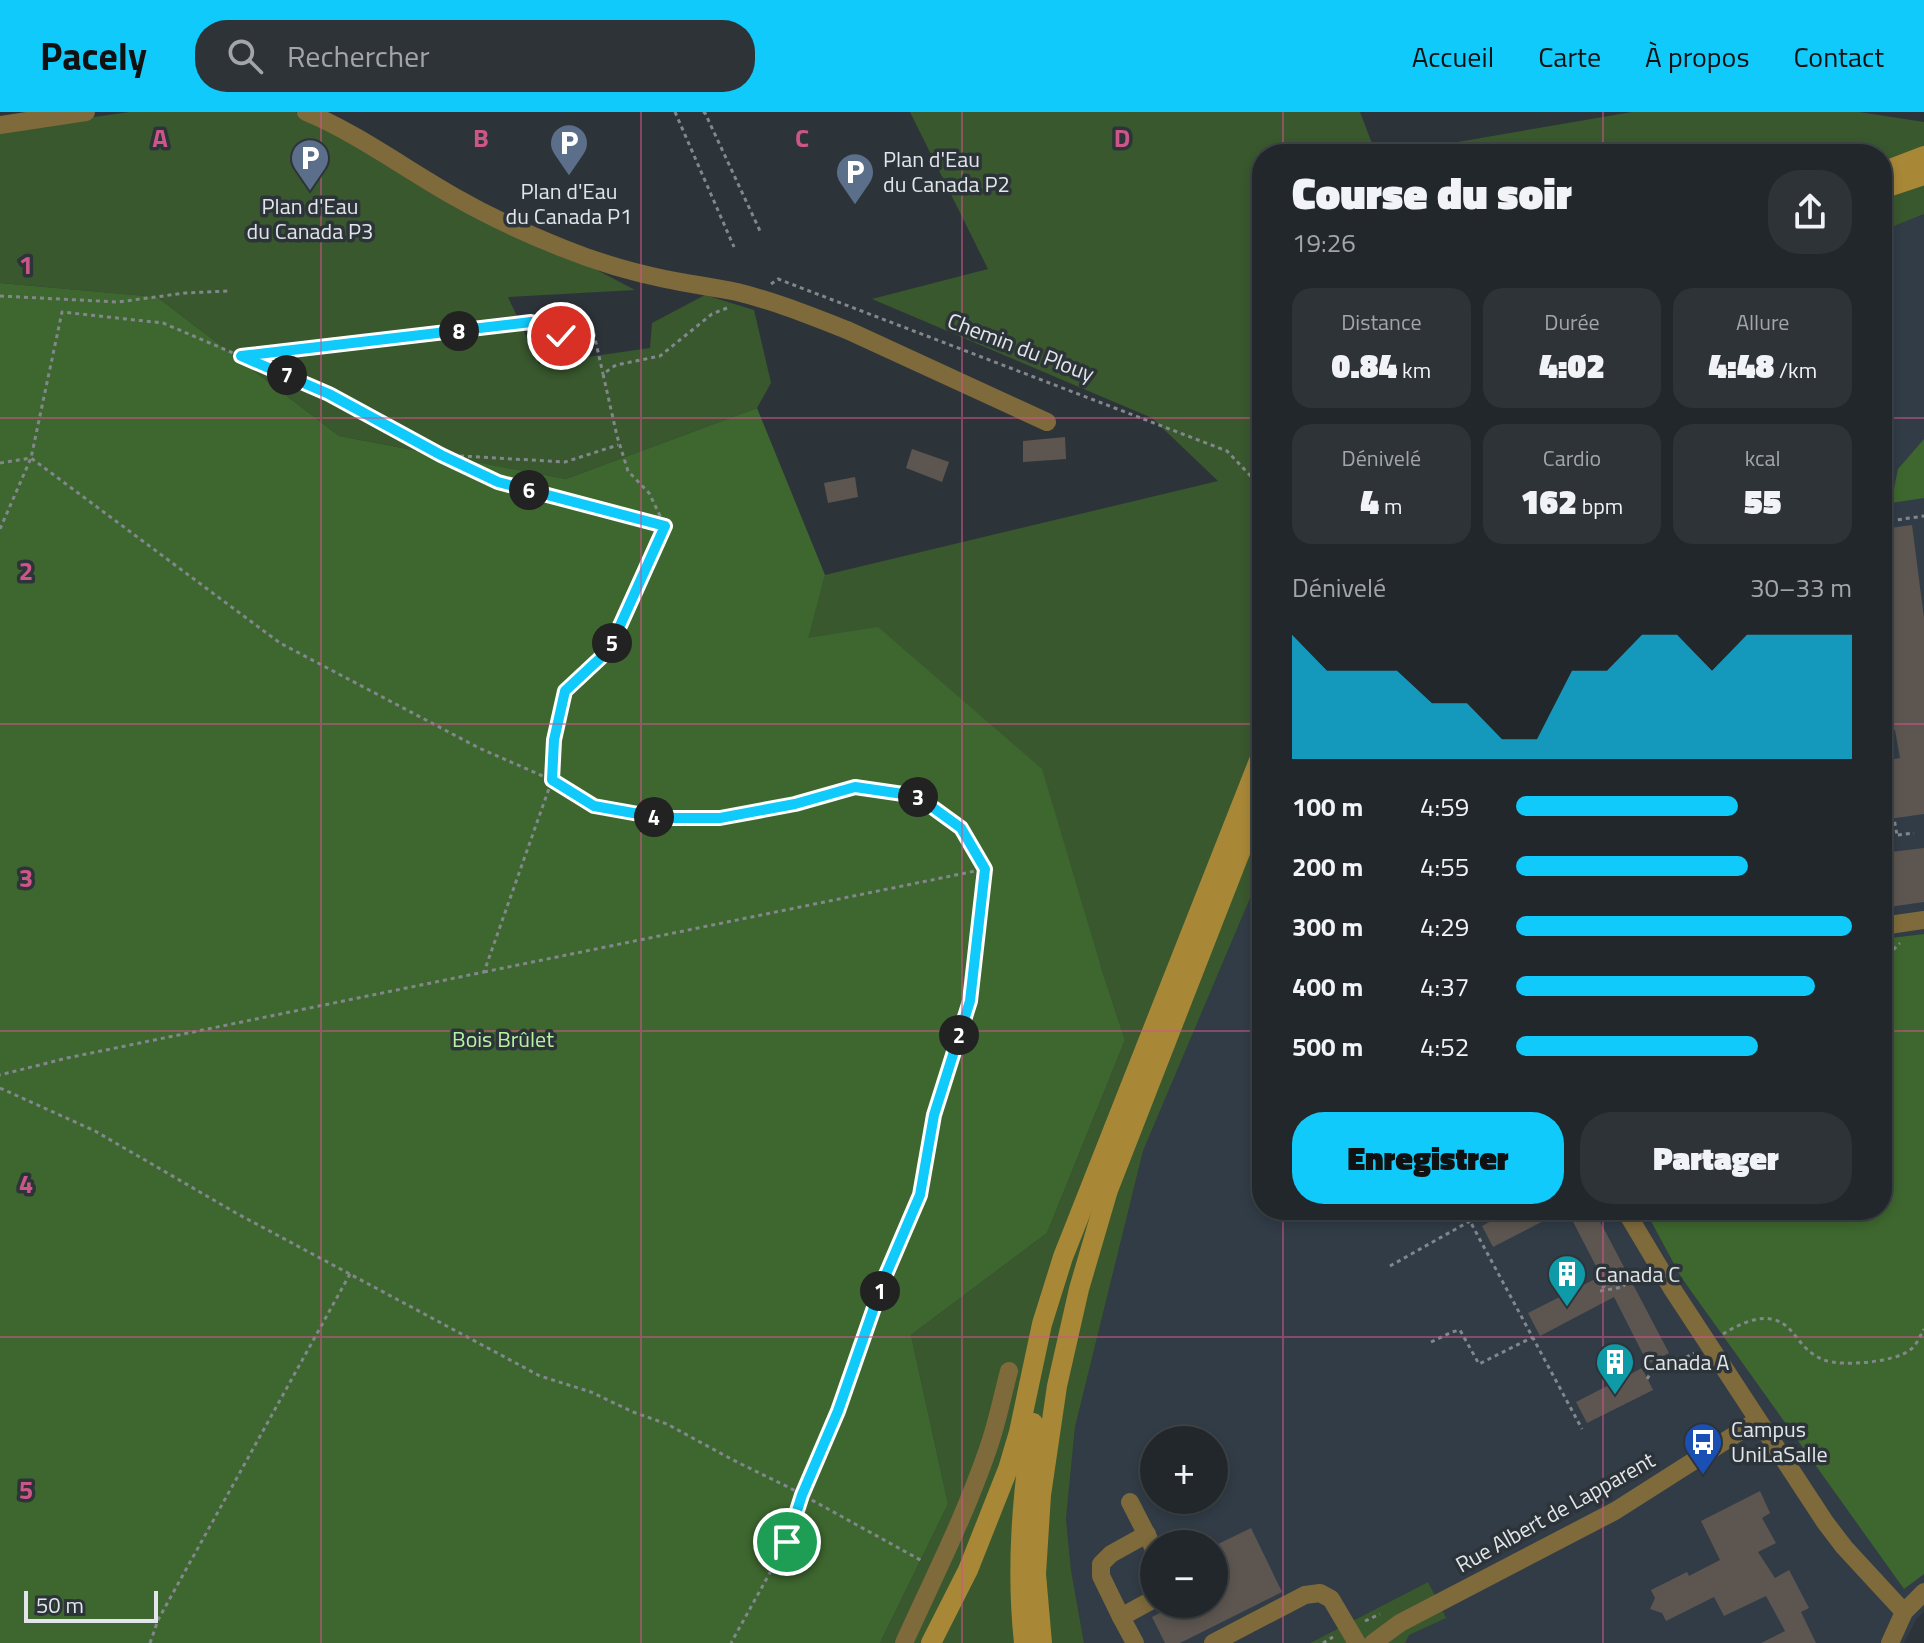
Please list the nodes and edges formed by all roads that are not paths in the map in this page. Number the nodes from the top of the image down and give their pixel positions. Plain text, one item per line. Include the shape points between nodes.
1 (86, 112) edge
2 (311, 113) edge
3 (0, 125) edge
4 (1924, 156) edge
5 (1892, 168) edge
6 (1924, 175) edge
7 (1892, 186) edge
8 (1047, 422) dead end
9 (1252, 778) edge
10 (1252, 822) edge
11 (1924, 920) edge
12 (1892, 925) edge
13 (1089, 1194) junction
14 (1631, 1220) edge
15 (1009, 1371) dead end
16 (1758, 1420) junction
17 (1130, 1502) dead end
18 (1144, 1530) edge
19 (1140, 1545) edge
20 (1924, 1592) edge
21 (1140, 1607) edge
22 (1904, 1612) junction
23 (1121, 1617) junction
24 (904, 1643) edge
25 (931, 1643) edge
26 (1024, 1643) edge
27 (1042, 1643) edge
28 (1135, 1643) edge
29 (1213, 1643) edge
30 (1357, 1643) edge
31 (1373, 1643) edge
32 (1890, 1643) edge

1 - 3 street
2 - 8 street via 505,224 624,269 754,297 847,330
4 - 5 main road
6 - 7 main road
9 - 13 main road
10 - 27 main road via 1108,1190 1079,1289 1041,1495 1036,1574
11 - 12 street
13 - 25 main road via 1049,1302 1001,1490
13 - 26 main road via 1047,1345 1028,1454 1019,1560
14 - 16 street
15 - 24 street via 989,1446
16 - 22 street via 1834,1535
16 - 31 street, Rue Albert de Lapparent via 1615,1511 1400,1623
17 - 18 street
19 - 23 street via 1111,1554 1101,1564 1101,1576
20 - 22 street
21 - 23 street
22 - 32 street
23 - 28 street
29 - 30 street via 1305,1595 1320,1593 1331,1599

